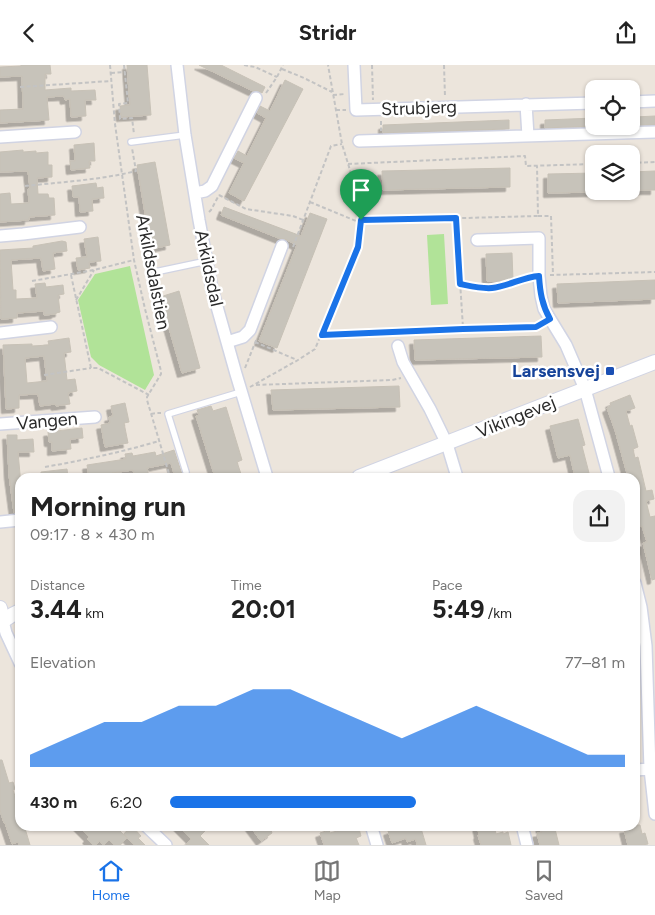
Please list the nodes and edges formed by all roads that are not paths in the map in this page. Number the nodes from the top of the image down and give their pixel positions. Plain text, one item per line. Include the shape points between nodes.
1 (177, 65) edge
2 (354, 65) edge
3 (256, 97) dead end
4 (655, 101) edge
5 (640, 102) edge
6 (585, 103) edge
7 (526, 104) junction
8 (75, 132) dead end
9 (655, 132) edge
10 (186, 135) junction
11 (528, 136) junction
12 (0, 137) edge
13 (359, 141) dead end
14 (133, 142) road end
15 (195, 193) junction
16 (80, 227) dead end
17 (0, 236) edge
18 (477, 240) dead end
19 (282, 246) dead end
20 (207, 261) junction
21 (155, 273) dead end
22 (51, 327) dead end
23 (0, 333) edge
24 (226, 342) junction
25 (398, 346) dead end
26 (655, 362) edge
27 (585, 389) junction
28 (241, 392) junction
29 (95, 417) dead end
30 (0, 424) edge
31 (447, 444) junction
32 (186, 472) dead end
33 (266, 473) edge
34 (370, 473) edge
35 (455, 473) edge
36 (608, 473) edge
37 (15, 520) edge
38 (0, 522) edge
39 (640, 603) edge
40 (15, 614) edge
41 (1, 617) edge
42 (640, 646) edge
43 (15, 652) edge
44 (650, 769) junction
45 (640, 770) edge
46 (655, 813) edge
47 (151, 831) edge
48 (373, 831) edge
49 (524, 831) edge
50 (166, 845) edge
51 (377, 845) edge
52 (527, 845) edge

1 - 10 street, Arkildsdal
2 - 7 street, Strubjerg via 356,109
3 - 15 street via 212,185
4 - 5 street
6 - 7 street, Strubjerg
7 - 11 street
8 - 12 street
9 - 11 street, Strubjerg
10 - 14 lane
10 - 15 street, Arkildsdal
11 - 13 street, Strubjerg
15 - 20 street, Arkildsdal
16 - 17 street
18 - 27 street via 539,238 539,276 544,309 566,345
19 - 24 street via 250,330 243,337
20 - 21 lane
20 - 24 street, Arkildsdal
22 - 23 street
24 - 28 street, Arkildsdal
25 - 31 street via 403,363
26 - 27 street, Vikingevej
27 - 31 street, Vikingevej
27 - 36 street
28 - 32 lane via 168,414
28 - 33 street, Arkildsdal
29 - 30 street, Vangen
31 - 34 street, Vikingevej
31 - 35 street
37 - 38 street
39 - 42 street
40 - 41 street
41 - 43 street
42 - 44 street
44 - 45 street
44 - 46 street
47 - 50 street
48 - 51 street
49 - 52 street

